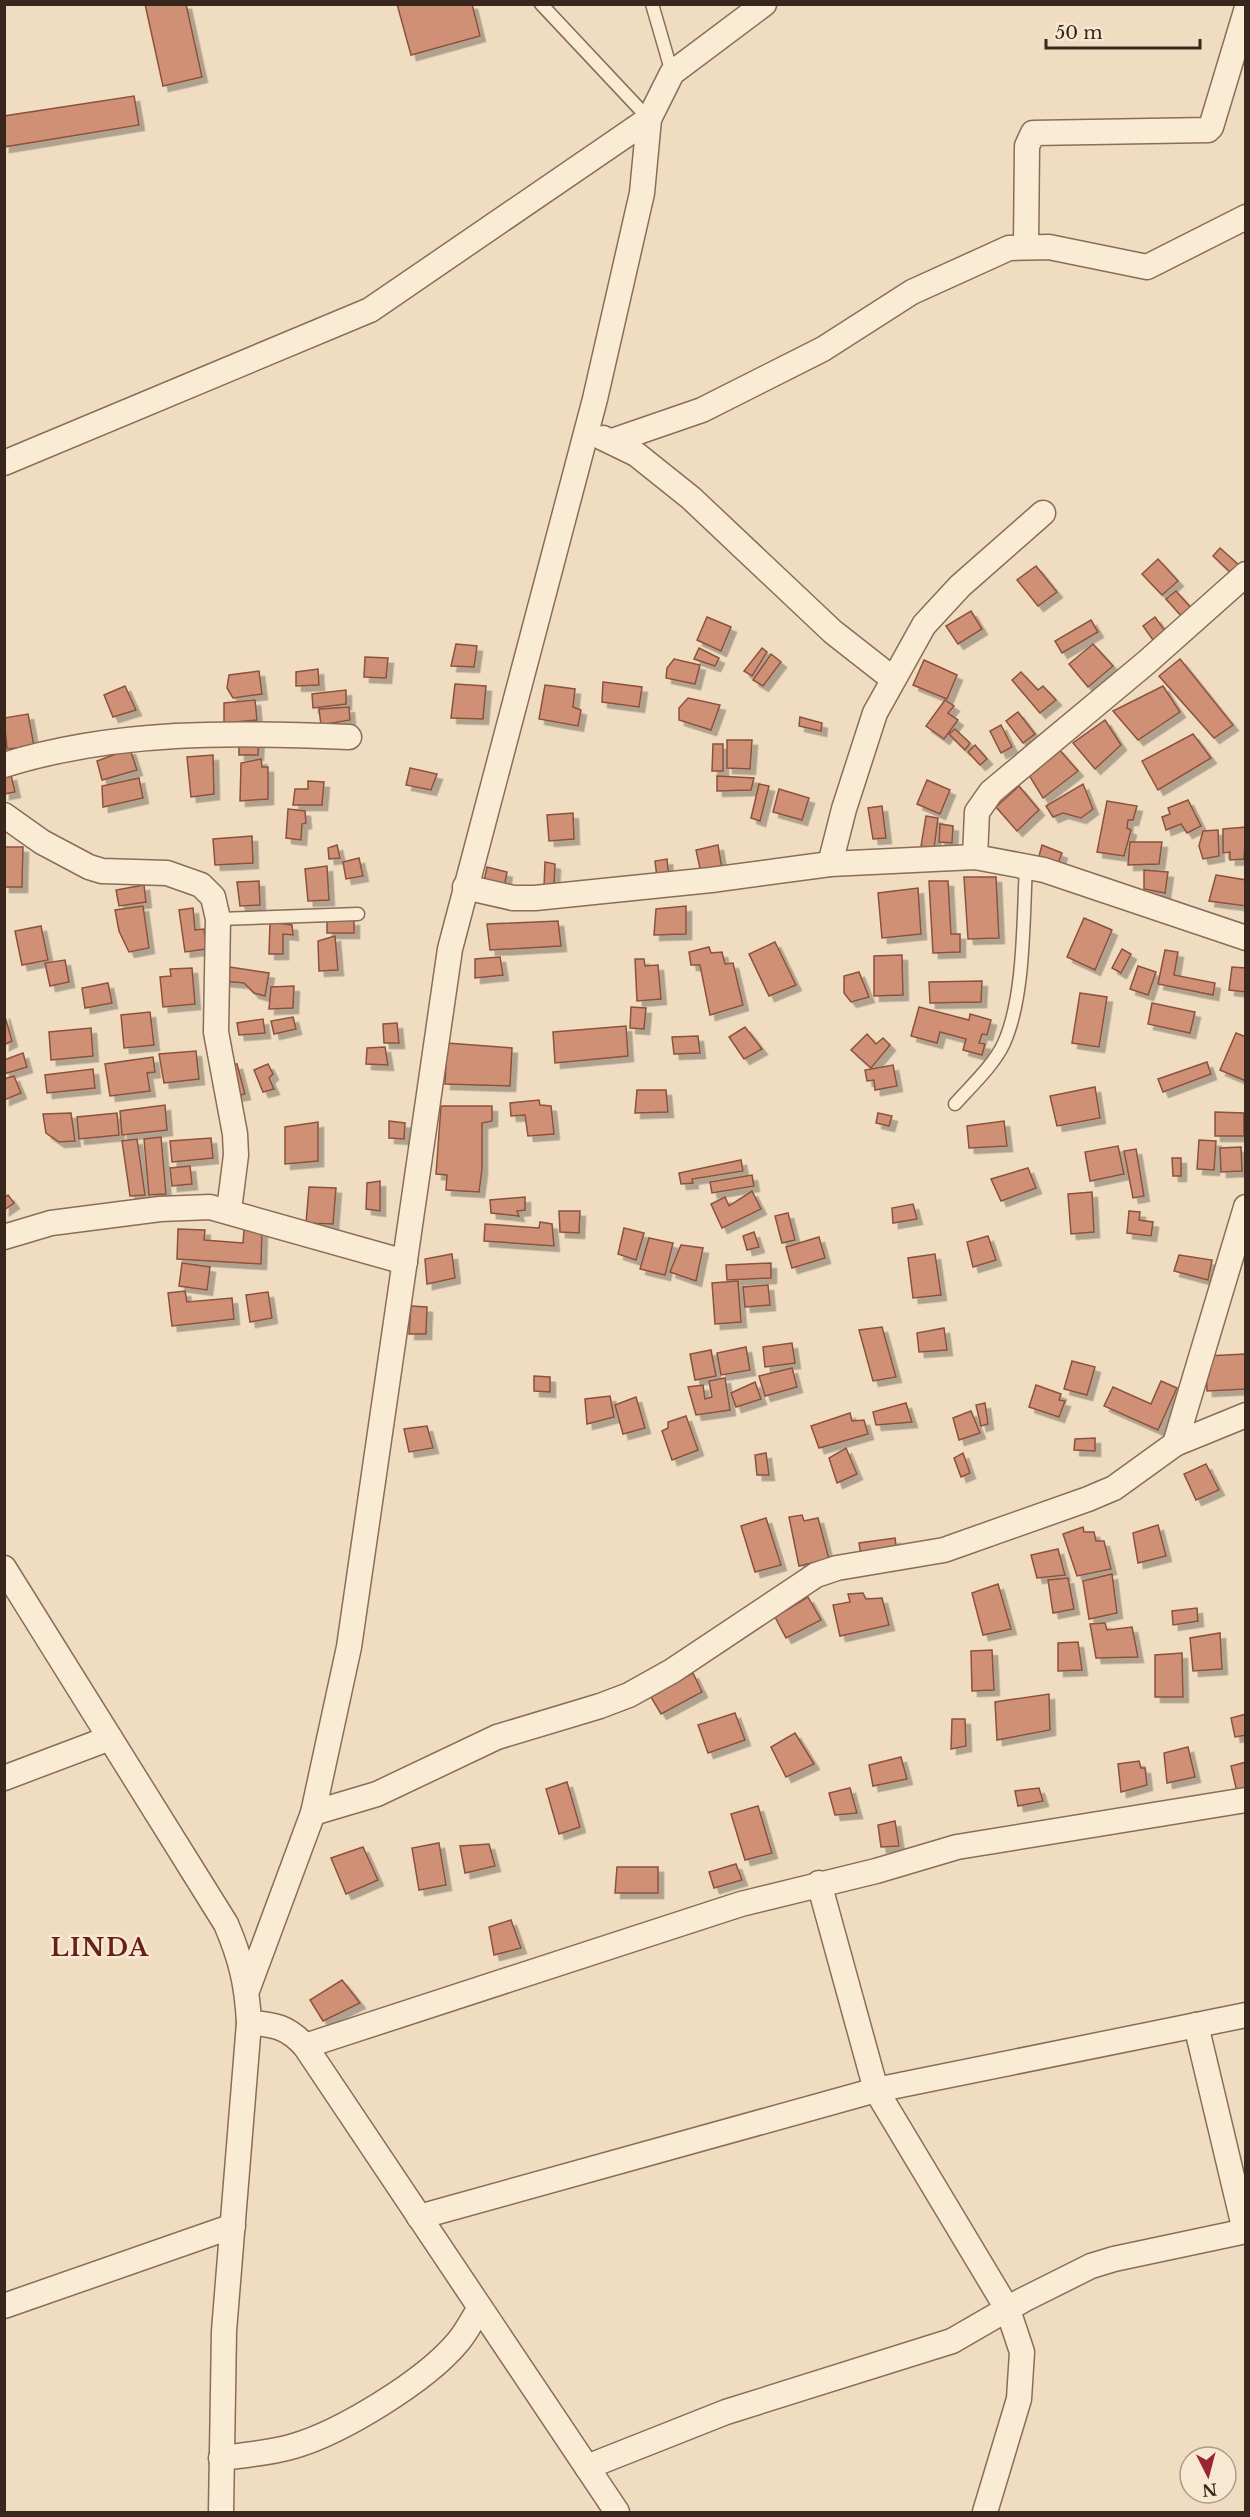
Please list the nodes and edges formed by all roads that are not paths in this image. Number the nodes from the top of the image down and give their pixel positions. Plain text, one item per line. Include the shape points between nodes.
1 (542, 4) edge
2 (652, 4) edge
3 (764, 4) edge
4 (1245, 11) edge
5 (672, 73) junction
6 (649, 119) junction
7 (1245, 217) edge
8 (1026, 246) junction
9 (585, 431) junction
10 (612, 441) junction
11 (4, 463) edge
12 (1043, 513) dead end
13 (1245, 574) edge
14 (893, 679) junction
15 (349, 737) dead end
16 (4, 765) edge
17 (4, 815) edge
18 (975, 857) junction
19 (830, 864) junction
20 (1026, 866) junction
21 (465, 887) junction
22 (358, 914) dead end
23 (218, 919) junction
24 (1245, 938) edge
25 (956, 1104) dead end
26 (1245, 1208) edge
27 (229, 1210) junction
28 (4, 1237) edge
29 (405, 1262) junction
30 (1245, 1414) edge
31 (1175, 1444) junction
32 (4, 1568) edge
33 (110, 1738) junction
34 (4, 1778) edge
35 (1245, 1800) edge
36 (313, 1813) junction
37 (819, 1883) junction
38 (248, 1988) junction
39 (1245, 2015) edge
40 (249, 2023) junction
41 (1196, 2025) junction
42 (305, 2046) junction
43 (876, 2090) junction
44 (419, 2217) junction
45 (233, 2226) junction
46 (1245, 2231) edge
47 (4, 2306) edge
48 (480, 2308) junction
49 (1008, 2310) junction
50 (221, 2458) junction
51 (586, 2467) junction
52 (221, 2512) edge
53 (617, 2512) edge
54 (985, 2512) edge

1 - 6 lane
2 - 5 lane
3 - 5 street
4 - 8 street via 1208,130 1033,133 1027,146
5 - 6 street
6 - 9 street via 642,193
6 - 11 street via 370,310
7 - 8 street via 1147,267
8 - 10 street via 984,258 912,292 823,349 702,410
9 - 10 street
9 - 21 street
10 - 14 street via 636,454 691,498 833,632
12 - 14 street via 931,617
13 - 18 street via 991,792 977,812
14 - 19 street via 875,713 859,758
15 - 16 street via 251,733 158,736 51,752
17 - 23 street via 42,842 89,867 167,873 201,885 213,897
18 - 19 street
18 - 20 street
19 - 21 street via 535,898 513,898
20 - 24 street
20 - 25 lane via 1019,972 1008,1032 997,1054
21 - 29 street via 450,949
22 - 23 lane
23 - 27 street via 216,1032 236,1155
26 - 31 street
27 - 28 street via 160,1209 51,1223
27 - 29 street
29 - 36 street via 349,1647
30 - 31 street
31 - 36 street via 1114,1488 1088,1499 944,1550 816,1575 672,1671 629,1695 497,1737 378,1794
32 - 33 street
33 - 34 street
33 - 38 street via 226,1924
35 - 37 street via 957,1847
36 - 38 street
37 - 42 street via 641,1935
37 - 43 street
38 - 40 street
39 - 41 street
40 - 42 street via 276,2024
40 - 45 street
41 - 43 street
41 - 46 street
42 - 44 street
43 - 44 street
43 - 49 street
44 - 48 street
45 - 47 street
45 - 50 street via 224,2331
46 - 49 street via 1091,2266
48 - 50 street via 458,2343 439,2361 409,2385 360,2414 295,2446
48 - 51 street
49 - 51 street via 952,2341 726,2412
49 - 54 street via 1023,2363 1019,2399
50 - 52 street
51 - 53 street

